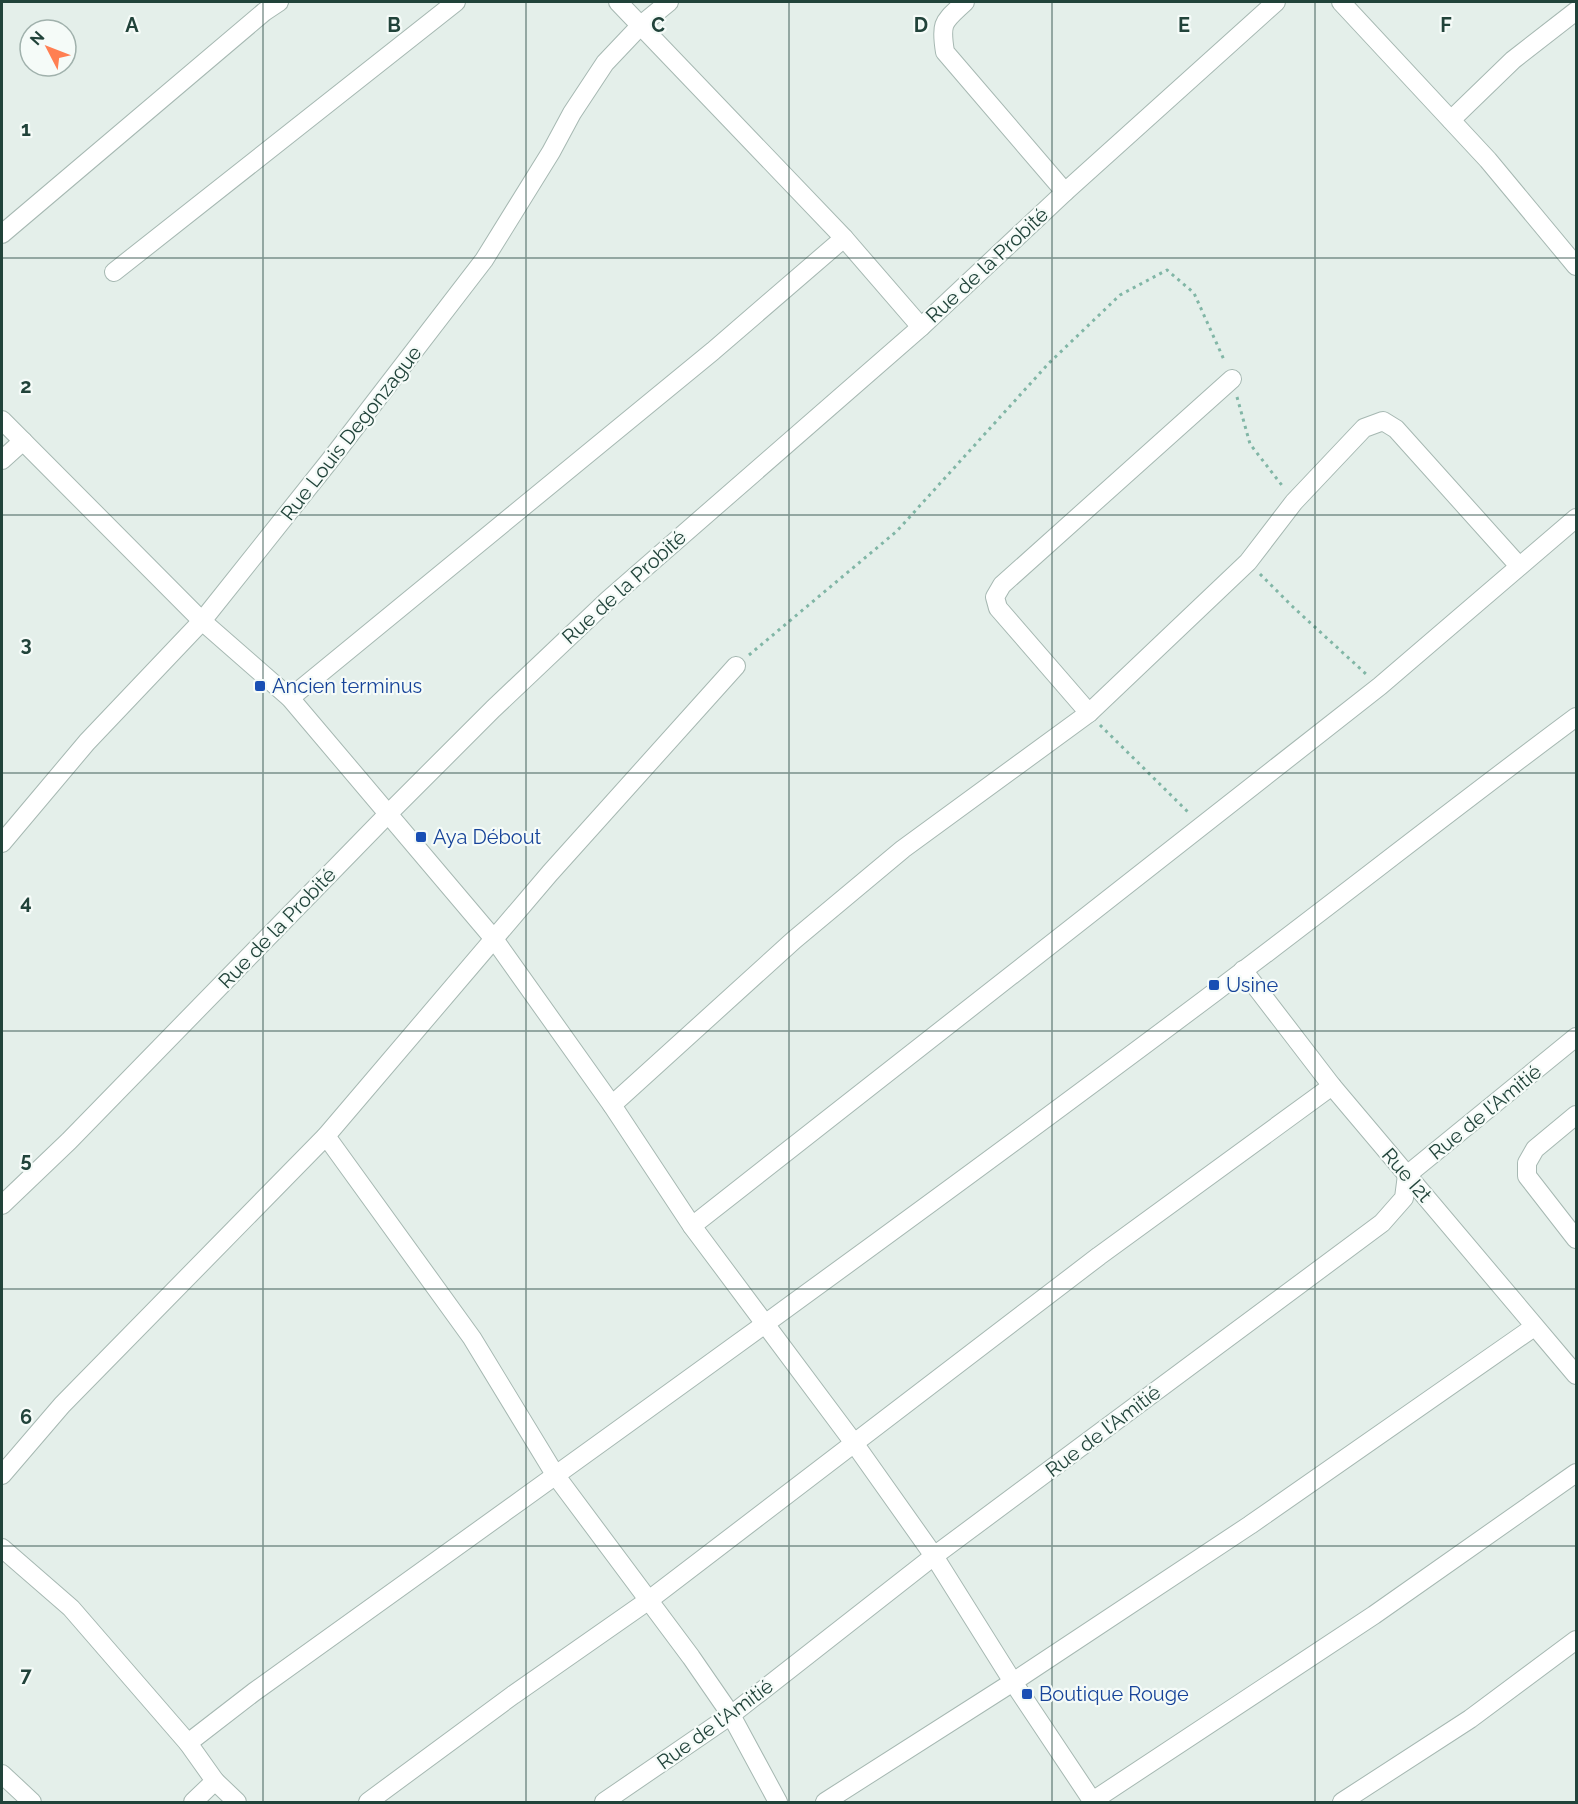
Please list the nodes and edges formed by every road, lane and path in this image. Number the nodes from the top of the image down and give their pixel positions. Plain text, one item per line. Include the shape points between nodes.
1 (279, 2) edge
2 (456, 2) edge
3 (618, 2) edge
4 (669, 2) edge
5 (965, 2) edge
6 (1276, 2) edge
7 (1341, 2) edge
8 (1576, 11) edge
9 (641, 25) junction
10 (1451, 120) junction
11 (1065, 192) junction
12 (2, 234) edge
13 (844, 238) junction
14 (1576, 266) edge
15 (114, 272) dead end
16 (921, 327) junction
17 (1232, 379) junction
18 (2, 420) edge
19 (23, 441) junction
20 (2, 460) edge
21 (1294, 502) junction
22 (1576, 518) edge
23 (1248, 562) junction
24 (1519, 566) junction
25 (202, 621) junction
26 (736, 666) joint
27 (1380, 686) junction
28 (290, 698) junction
29 (1089, 713) junction
30 (1576, 717) edge
31 (388, 814) junction
32 (1202, 826) junction
33 (2, 843) edge
34 (494, 939) junction
35 (1243, 970) junction
36 (1576, 1037) edge
37 (1332, 1086) junction
38 (612, 1105) junction
39 (1576, 1115) edge
40 (326, 1136) junction
41 (1407, 1175) junction
42 (2, 1205) edge
43 (692, 1226) junction
44 (1576, 1239) edge
45 (765, 1325) junction
46 (1534, 1327) junction
47 (1576, 1375) edge
48 (854, 1443) junction
49 (1576, 1473) edge
50 (2, 1475) edge
51 (555, 1476) junction
52 (2, 1548) edge
53 (934, 1556) junction
54 (649, 1600) junction
55 (1576, 1640) edge
56 (1013, 1682) junction
57 (730, 1715) junction
58 (188, 1743) junction
59 (2, 1774) edge
60 (214, 1781) junction
61 (1092, 1802) edge
62 (32, 1803) edge
63 (193, 1803) edge
64 (237, 1803) edge
65 (368, 1803) edge
66 (604, 1803) edge
67 (778, 1803) edge
68 (825, 1803) edge
69 (1342, 1803) edge

1 - 12 street
2 - 15 street
3 - 9 street
4 - 9 street, Rue Louis Degonzague
5 - 11 street via 944,22 945,52
6 - 11 street, Rue de la Probité
7 - 10 street
8 - 10 street via 1513,60
9 - 13 street
9 - 25 street, Rue Louis Degonzague via 605,63 461,292
10 - 14 street
11 - 16 street, Rue de la Probité
13 - 16 street
13 - 28 street via 713,351
16 - 31 street, Rue de la Probité via 608,600
17 - 21 path via 1250,444
17 - 26 path via 1194,293 1167,270 1120,294 1049,363 897,531
17 - 29 street via 1002,585 995,597 998,608
18 - 19 street
19 - 20 street
19 - 25 street
21 - 23 street
21 - 24 street via 1364,428 1383,421 1396,429
22 - 24 street
23 - 27 path
23 - 29 street
24 - 27 street
25 - 28 street
25 - 33 street, Rue Louis Degonzague via 87,742
26 - 34 street
27 - 32 street
28 - 31 street
29 - 32 path
29 - 38 street via 894,857 794,940
30 - 35 street
31 - 34 street
31 - 42 street, Rue de la Probité
32 - 43 street
34 - 38 street
34 - 40 street
35 - 37 street, Rue I2t
35 - 45 street
36 - 41 street, Rue de l'Amitié
37 - 41 street, Rue I2t
37 - 48 street
38 - 43 street
39 - 44 street via 1535,1149 1527,1163 1527,1176
40 - 50 street via 62,1405
40 - 51 street via 472,1338
41 - 46 street, Rue I2t
41 - 53 street, Rue de l'Amitié via 1404,1198 1382,1223
43 - 45 street
45 - 48 street
45 - 51 street
46 - 47 street, Rue I2t
46 - 56 street via 1250,1525
48 - 53 street
48 - 54 street
49 - 61 street via 1374,1615
51 - 54 street
51 - 58 street
52 - 58 street via 70,1608
53 - 56 street
53 - 57 street, Rue de l'Amitié
54 - 57 street
54 - 65 street
55 - 69 street via 1470,1719
56 - 61 street
56 - 68 street
57 - 66 street, Rue de l'Amitié
57 - 67 street
58 - 60 street
59 - 62 street
60 - 63 street
60 - 64 street

